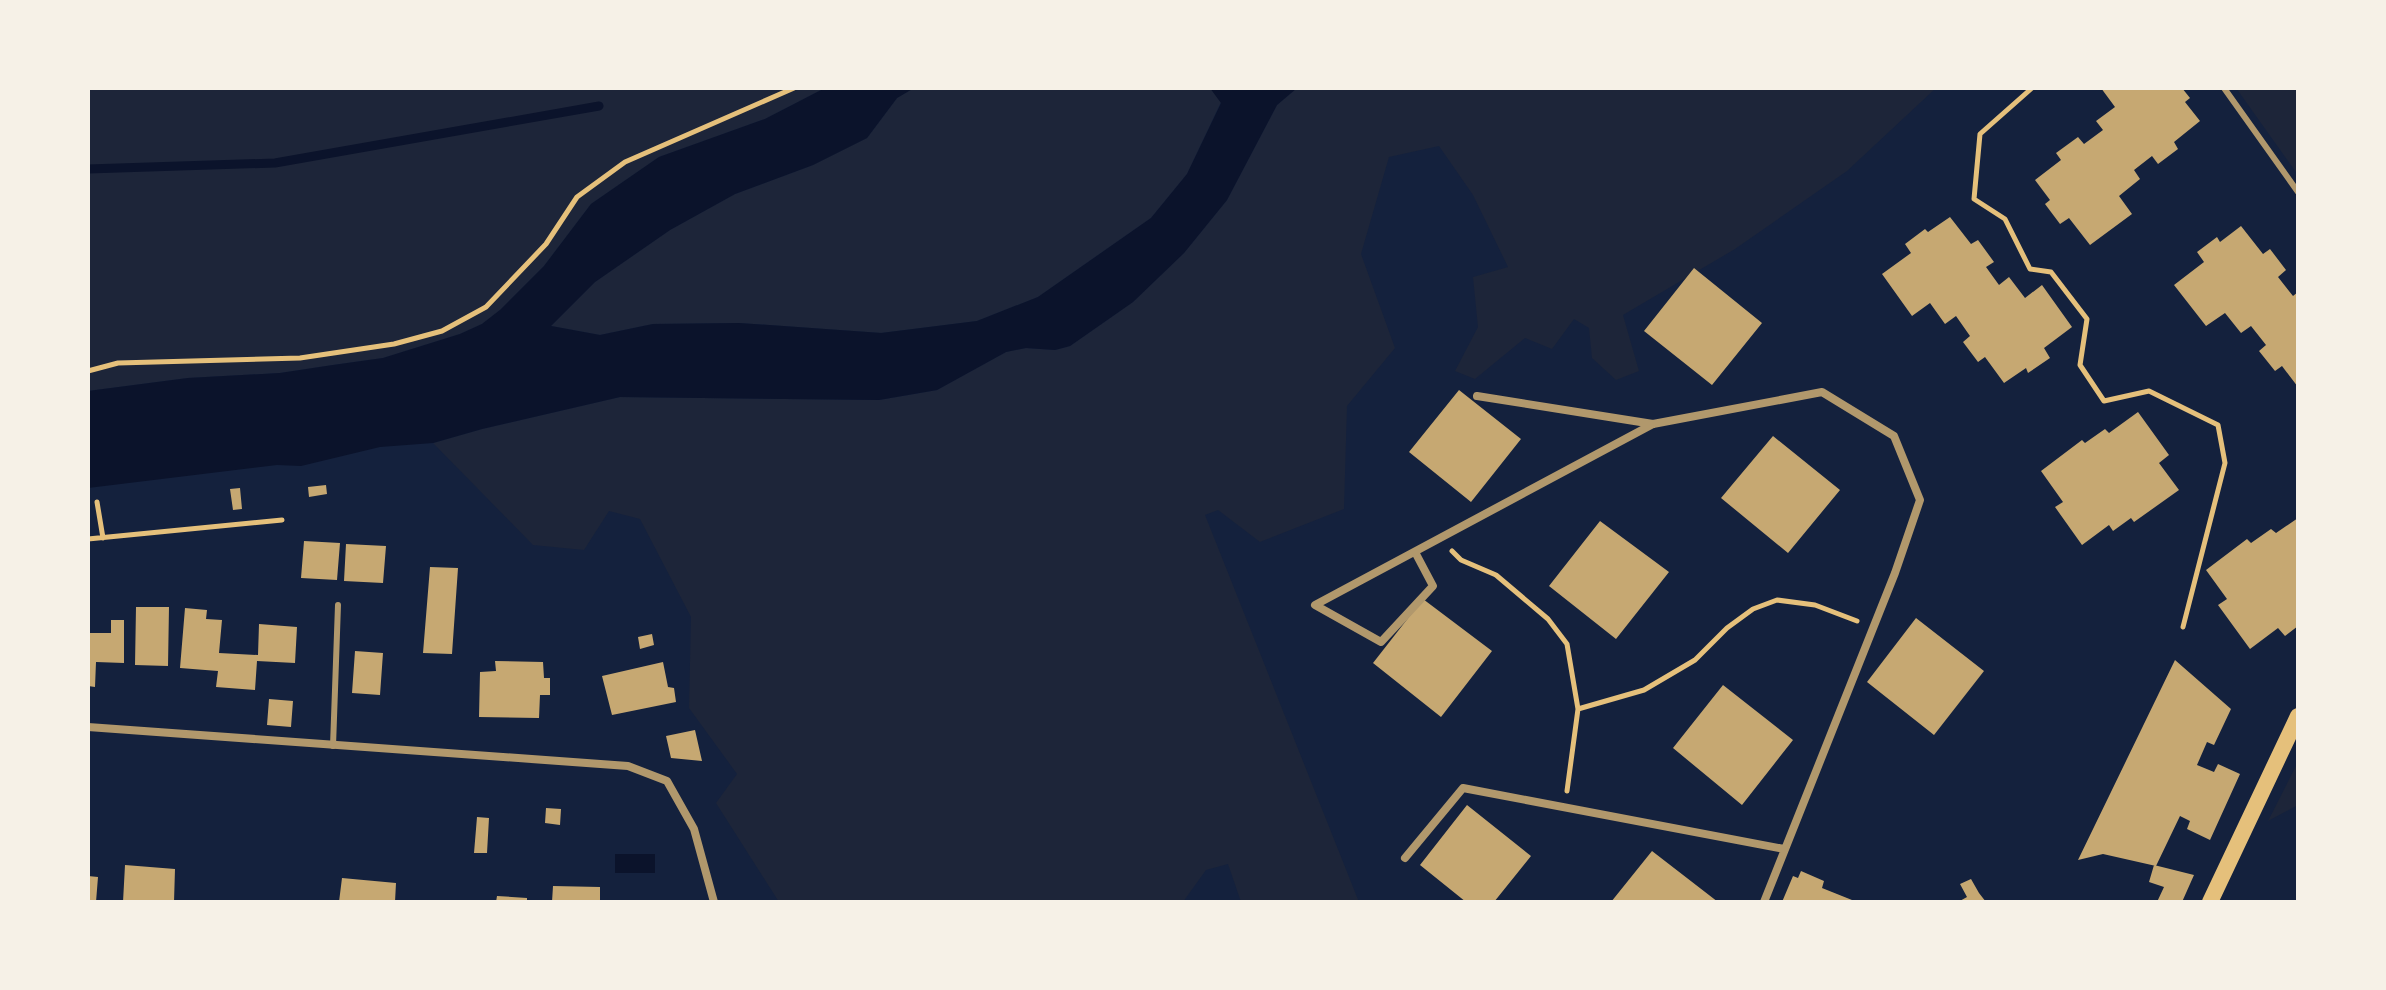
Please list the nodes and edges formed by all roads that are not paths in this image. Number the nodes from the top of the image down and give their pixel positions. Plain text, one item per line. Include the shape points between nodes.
1 (2224, 88) edge
2 (2298, 192) edge
3 (1477, 396) dead end
4 (1653, 424) junction
5 (1415, 552) junction
6 (338, 605) dead end
7 (2298, 716) edge
8 (88, 727) edge
9 (333, 746) junction
10 (1784, 849) junction
11 (1405, 858) dead end
12 (714, 902) edge
13 (1764, 902) edge
14 (2210, 902) edge

1 - 2 lane
3 - 4 street
4 - 5 street
4 - 10 street via 1822,392 1894,436 1920,500
5 - 5 street via 1433,586 1381,642 1315,605
6 - 9 lane
7 - 14 main road
8 - 9 street
9 - 12 street via 628,766 667,781 694,829
10 - 11 street via 1463,788
10 - 13 street

